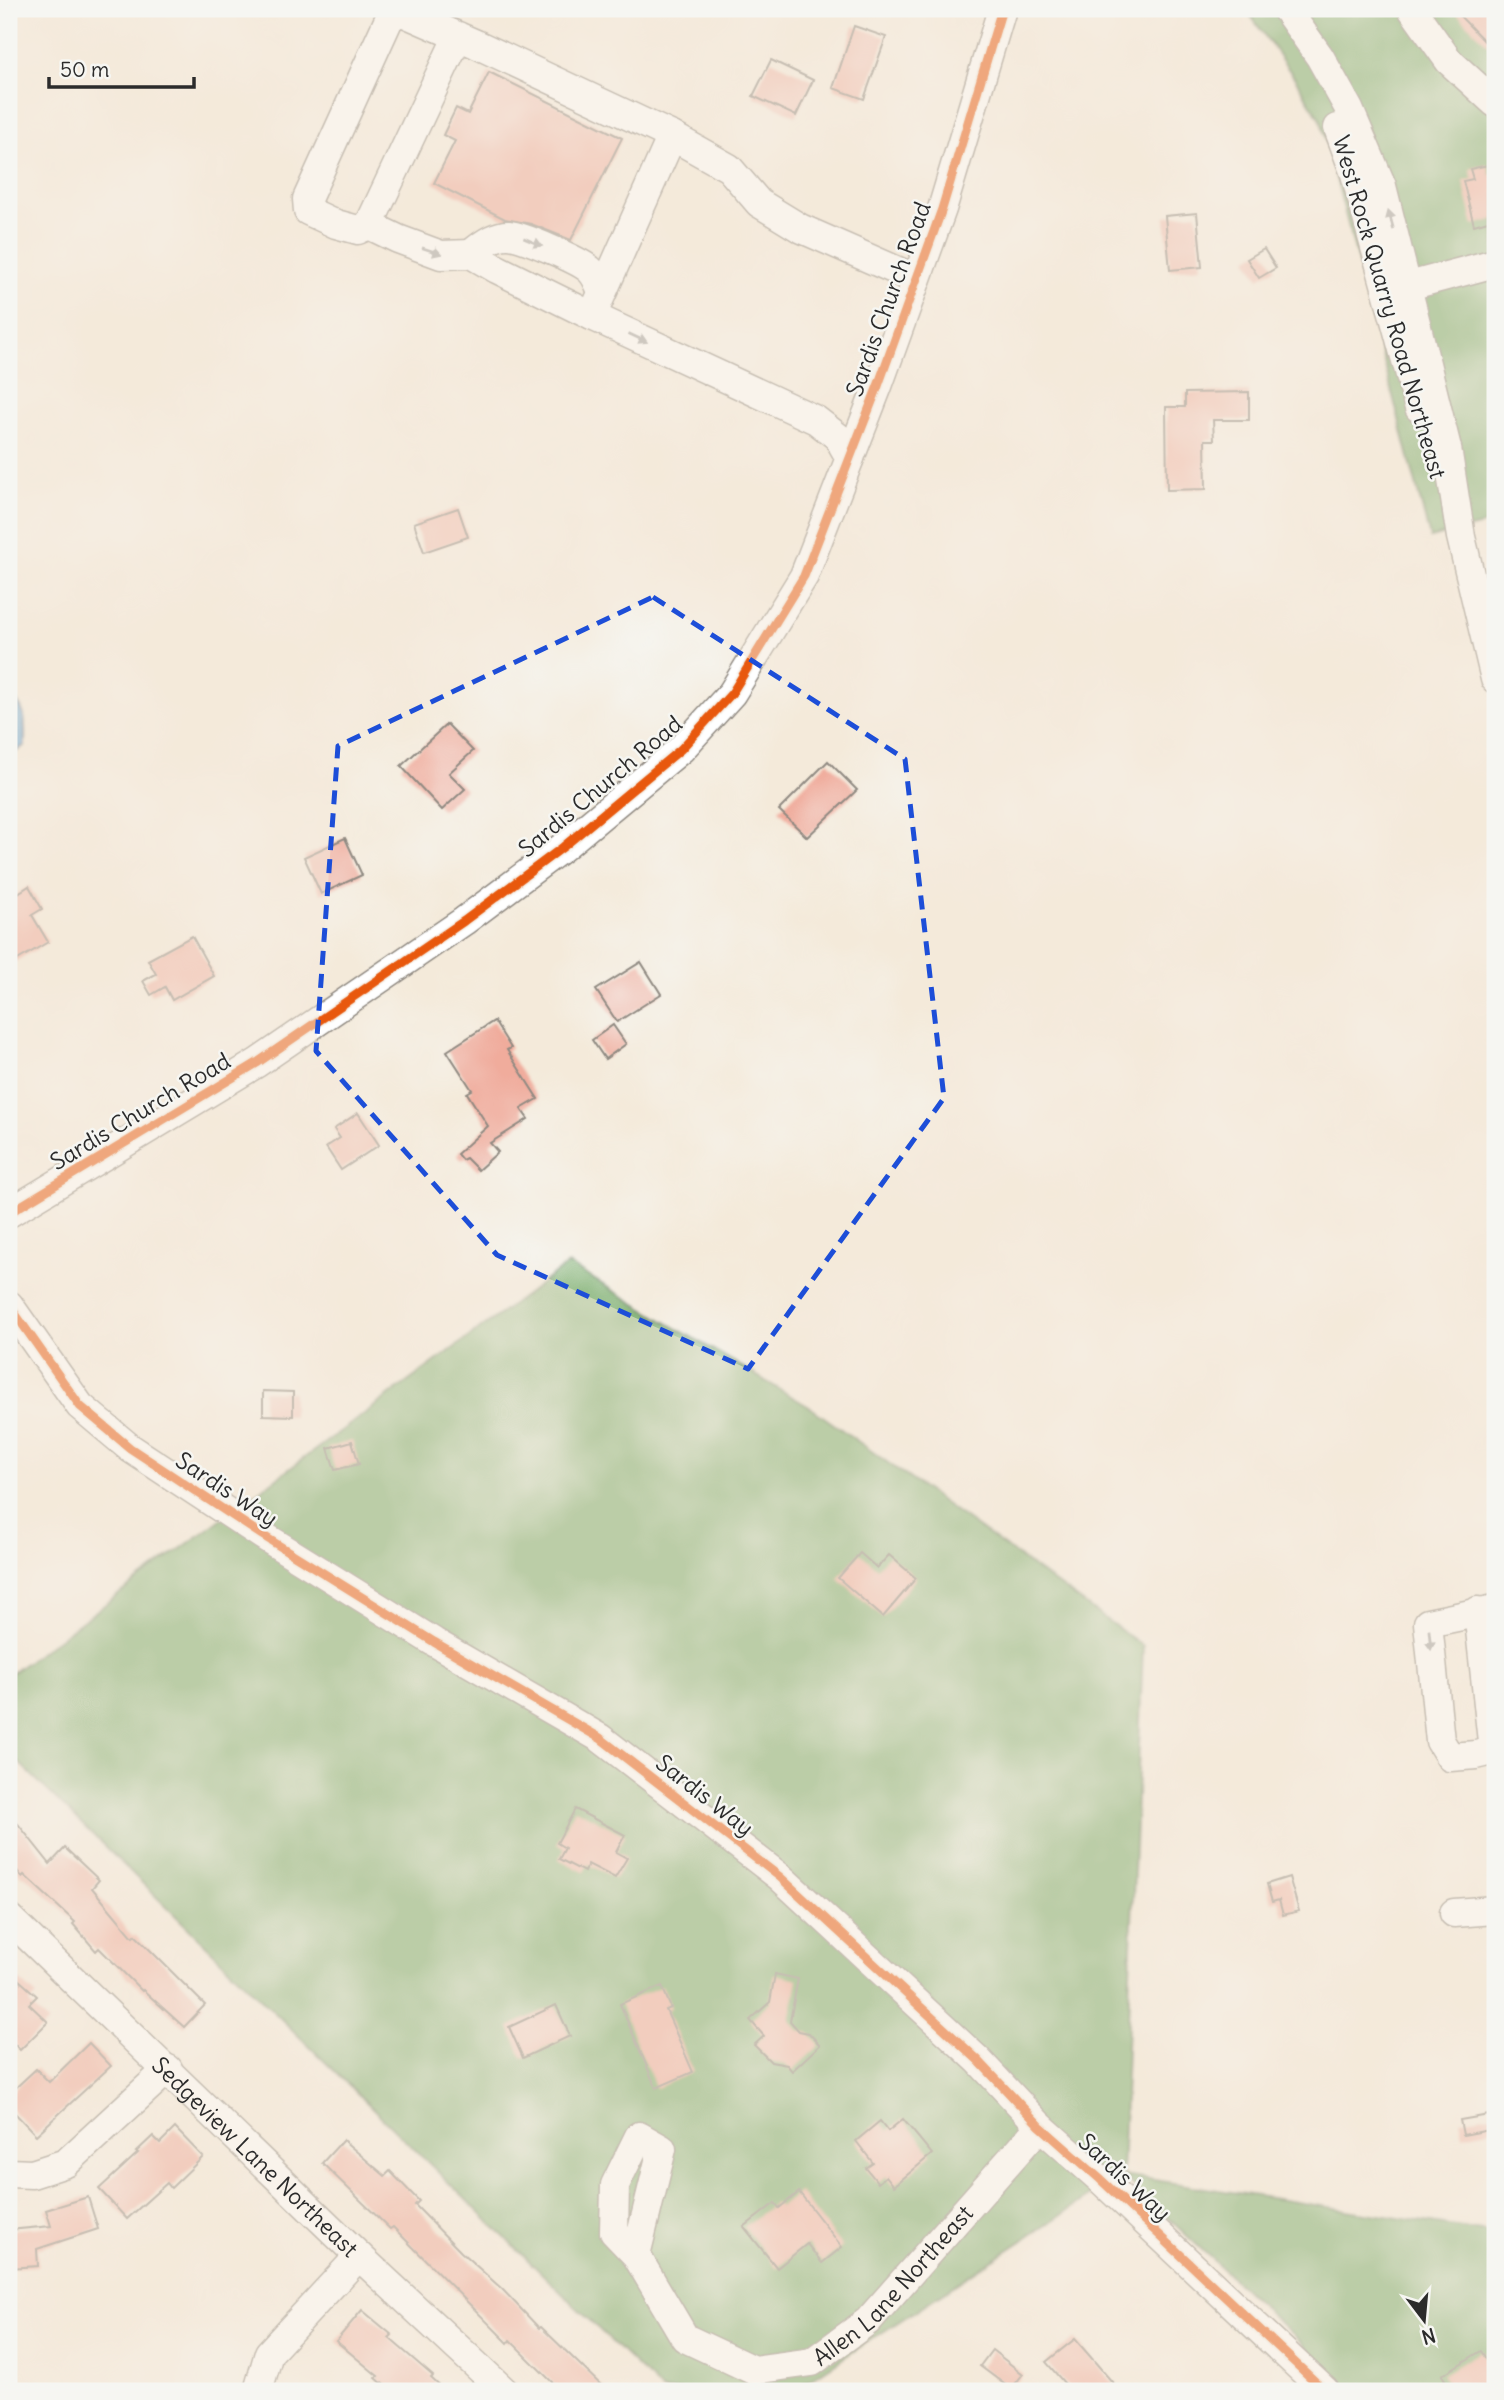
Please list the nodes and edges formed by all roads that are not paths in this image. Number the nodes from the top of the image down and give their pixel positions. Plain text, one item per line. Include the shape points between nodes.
1 (1002, 9) edge
2 (1268, 9) edge
3 (1286, 9) edge
4 (1412, 9) edge
5 (458, 36) junction
6 (1495, 103) edge
7 (672, 136) junction
8 (369, 225) junction
9 (471, 254) junction
10 (1495, 263) edge
11 (916, 279) junction
12 (1397, 288) junction
13 (597, 304) junction
14 (850, 458) junction
15 (1495, 679) edge
16 (9, 1213) edge
17 (9, 1306) edge
18 (1486, 1610) edge
19 (1495, 1910) edge
20 (1454, 1913) dead end
21 (9, 1918) edge
22 (167, 2069) junction
23 (1040, 2126) junction
24 (9, 2173) edge
25 (359, 2256) junction
26 (636, 2256) dead end
27 (258, 2391) edge
28 (504, 2391) edge
29 (1325, 2391) edge

1 - 11 street, Sardis Church Road via 942,209
2 - 12 street, West Rock Quarry Road Northeast via 1345,143
12 -> 3 street, West Rock Quarry Road Northeast via 1382,186 1370,155 1335,83
4 - 6 street via 1449,61
5 - 7 street
5 - 8 street
5 - 8 street via 400,11 389,19 307,199 308,211 336,224 358,230
7 - 11 street via 729,168 759,203 800,228
7 - 13 street
8 -> 9 street via 441,255
9 - 13 street via 497,269
9 -> 13 street via 485,242 507,234 526,239 588,268 597,279
10 - 12 street
11 - 14 street, Sardis Church Road
12 - 15 street, West Rock Quarry Road Northeast via 1447,448 1461,537
13 -> 14 street via 816,420 838,437
14 - 16 street, Sardis Church Road via 804,576 732,693 681,749 563,847 464,921 257,1063
17 - 23 street, Sardis Way via 80,1406 130,1447 434,1642 600,1738 780,1877 978,2060
18 -> 18 street via 1428,1622 1440,1741 1450,1757 1493,1751
19 - 20 street
21 - 22 street, Sedgeview Lane Northeast
22 - 24 street via 66,2163 32,2174
22 - 25 street, Sedgeview Lane Northeast
23 - 26 street, Allen Lane Northeast via 868,2321 812,2362 753,2370 685,2339
23 - 29 street, Sardis Way
25 - 27 street via 269,2353
25 - 28 street, Sedgeview Lane Northeast

